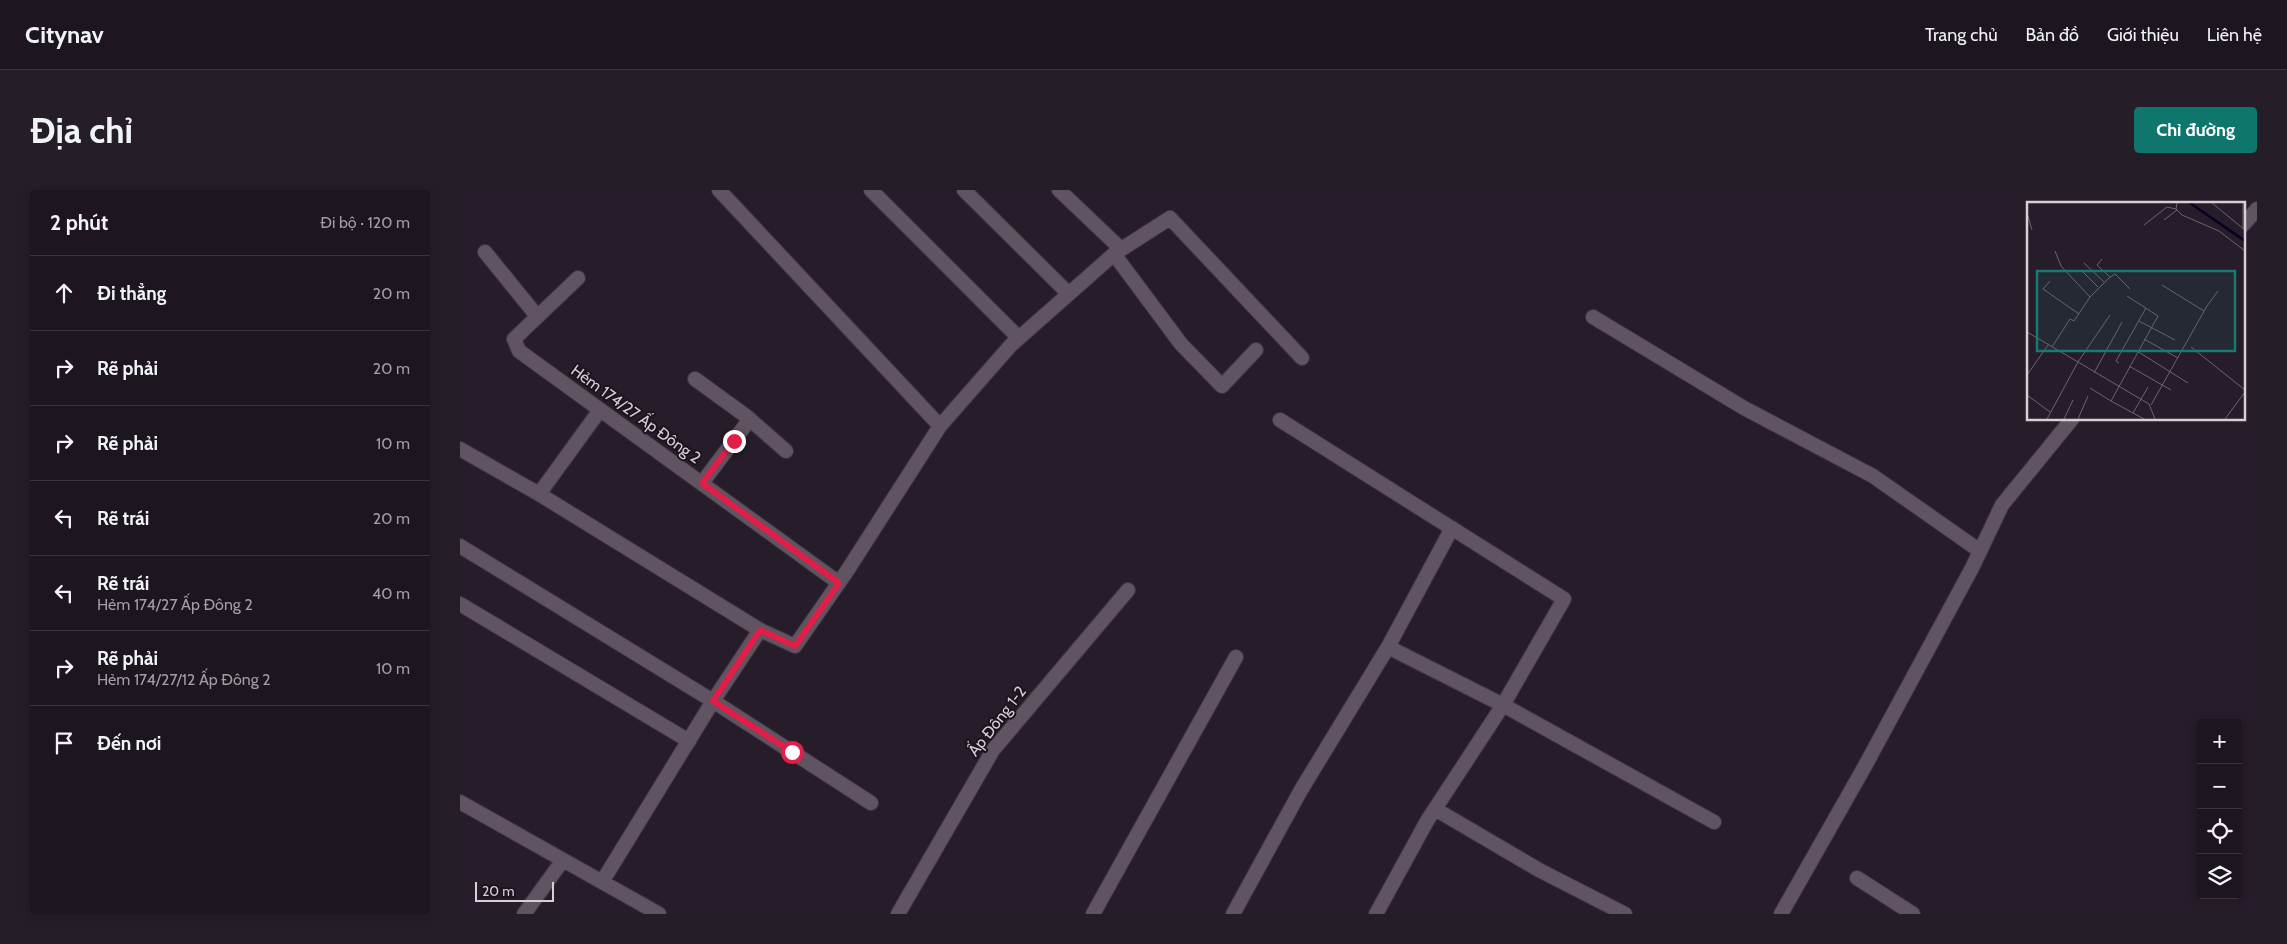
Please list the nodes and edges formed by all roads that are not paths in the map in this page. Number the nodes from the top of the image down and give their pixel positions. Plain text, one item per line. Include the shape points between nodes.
1 (719, 190) edge
2 (871, 190) edge
3 (964, 190) edge
4 (1059, 190) edge
5 (2257, 210) edge
6 (2244, 224) edge
7 (485, 252) dead end
8 (1117, 252) junction
9 (578, 278) dead end
10 (1069, 294) junction
11 (537, 316) junction
12 (1593, 317) dead end
13 (1019, 338) junction
14 (1256, 350) dead end
15 (1302, 358) dead end
16 (695, 379) dead end
17 (600, 410) junction
18 (750, 419) junction
19 (1280, 420) dead end
20 (2071, 420) edge
21 (940, 426) junction
22 (460, 449) edge
23 (786, 451) dead end
24 (702, 483) junction
25 (539, 494) junction
26 (1452, 528) junction
27 (460, 546) edge
28 (1980, 551) junction
29 (839, 583) junction
30 (1128, 590) dead end
31 (460, 604) edge
32 (760, 630) junction
33 (1388, 647) junction
34 (1236, 657) dead end
35 (713, 701) junction
36 (1503, 705) junction
37 (689, 740) junction
38 (460, 802) edge
39 (871, 803) dead end
40 (1435, 809) junction
41 (1714, 822) dead end
42 (563, 860) junction
43 (1857, 878) dead end
44 (602, 882) junction
45 (524, 914) edge
46 (660, 914) edge
47 (898, 914) edge
48 (1093, 914) edge
49 (1232, 914) edge
50 (1376, 914) edge
51 (1625, 914) edge
52 (1782, 914) edge
53 (1913, 914) edge

1 - 21 street
2 - 13 street
3 - 10 street
4 - 8 street
5 - 6 street
7 - 11 street
8 - 10 street
8 - 14 street via 1181,344 1222,386
8 - 15 street via 1170,218
9 - 11 street, Hẻm 174/27 Ấp Đông 2
10 - 13 street
11 - 17 street, Hẻm 174/27 Ấp Đông 2 via 514,340 519,351
12 - 28 street via 1744,408 1874,476
13 - 21 street
16 - 18 street
17 - 24 street, Hẻm 174/27 Ấp Đông 2
17 - 25 street
18 - 23 street
18 - 24 street
19 - 26 street
20 - 28 street via 2002,505
21 - 29 street
22 - 25 street
24 - 29 street, Hẻm 174/27 Ấp Đông 2
25 - 32 street
26 - 33 street
26 - 36 street via 1564,599
27 - 35 street
28 - 52 street
29 - 32 street via 795,646
30 - 47 street, Ấp Đông 1-2 via 992,750
31 - 37 street
32 - 35 street
33 - 36 street
33 - 49 street via 1301,790
34 - 48 street
35 - 37 street
35 - 39 street
36 - 40 street
36 - 41 street
37 - 44 street
38 - 42 street
40 - 50 street
40 - 51 street via 1539,870
42 - 44 street
42 - 45 street
43 - 53 street
44 - 46 street

